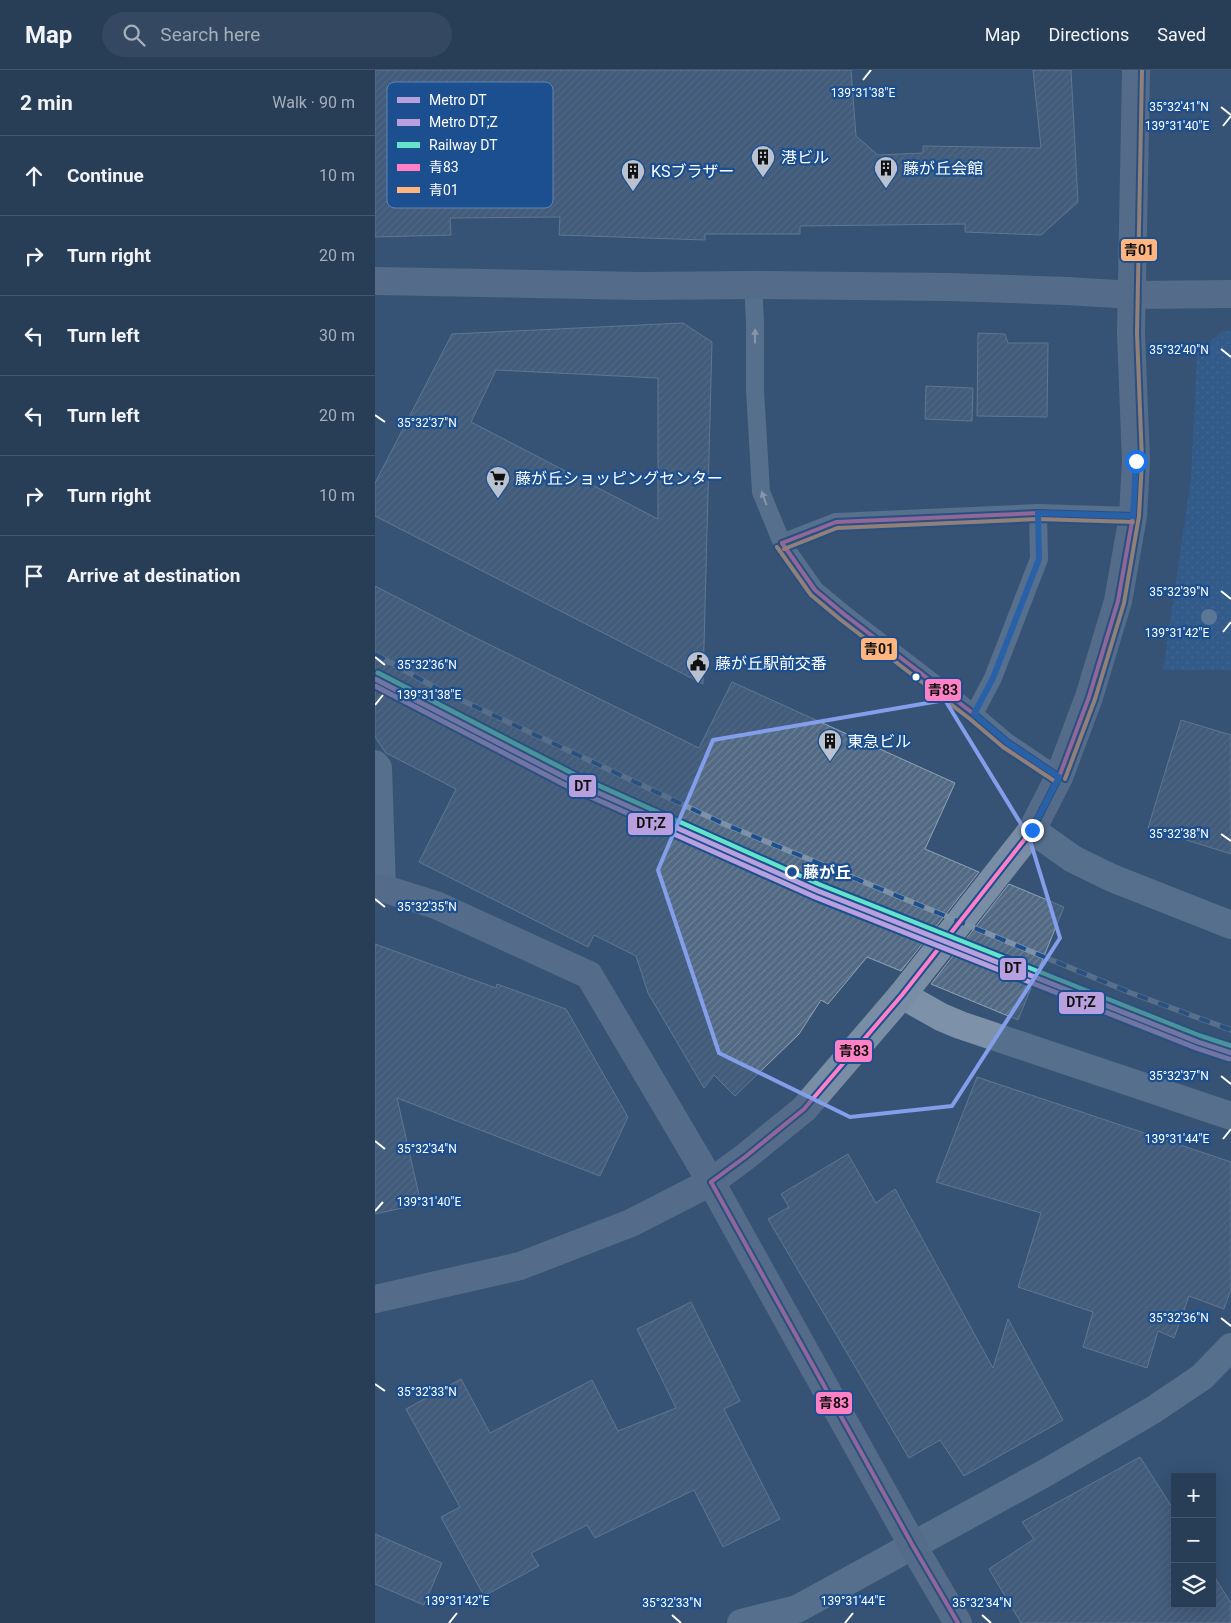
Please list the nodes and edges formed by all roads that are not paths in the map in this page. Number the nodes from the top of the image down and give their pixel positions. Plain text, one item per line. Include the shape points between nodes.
1 (1136, 70) edge
2 (375, 281) edge
3 (753, 286) junction
4 (1133, 294) junction
5 (1231, 294) edge
6 (1038, 513) junction
7 (1133, 516) junction
8 (782, 543) junction
9 (974, 714) junction
10 (375, 764) edge
11 (1059, 777) junction
12 (1032, 830) junction
13 (379, 889) edge
14 (1231, 925) edge
15 (902, 994) junction
16 (1231, 1116) edge
17 (711, 1182) junction
18 (375, 1298) edge
19 (1231, 1347) edge
20 (913, 1546) junction
21 (741, 1623) edge
22 (958, 1623) edge

1 - 4 street
2 - 3 street
3 - 4 street via 949,287
8 -> 3 lane via 761,492
4 - 5 street
4 - 7 street via 1131,333 1136,461
6 - 7 lane
6 - 8 lane via 836,522
6 - 9 lane via 1039,559 993,678
7 - 11 street via 1118,601 1089,697
8 - 9 lane via 815,590
9 - 11 lane via 1007,742
10 - 13 street via 378,768
11 - 12 street
12 - 14 street via 1073,859 1112,878
12 - 15 street
13 - 17 street via 437,905 589,975
15 - 16 street via 960,1025
15 - 17 street via 804,1109
17 - 18 street via 631,1223 520,1266
17 - 20 street
19 - 20 street via 1202,1377 1153,1410
20 - 21 street via 797,1609
20 - 22 street

